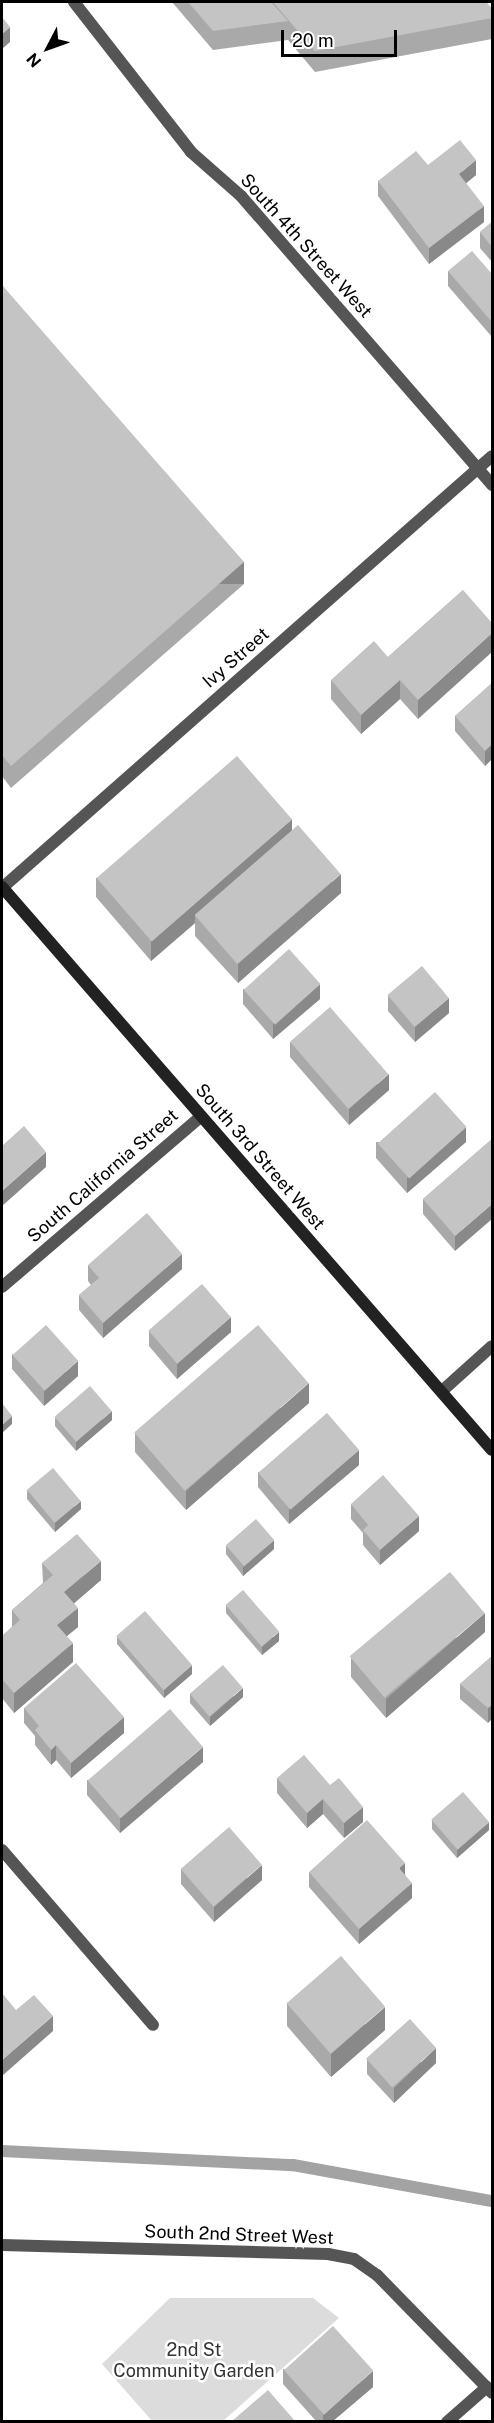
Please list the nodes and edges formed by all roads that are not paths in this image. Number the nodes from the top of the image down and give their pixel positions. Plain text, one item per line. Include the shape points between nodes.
1 (74, 2) edge
2 (492, 456) edge
3 (478, 469) junction
4 (492, 486) edge
5 (2, 887) edge
6 (200, 1117) junction
7 (2, 1287) edge
8 (492, 1346) edge
9 (442, 1391) junction
10 (492, 1450) edge
11 (2, 1850) edge
12 (153, 2025) dead end
13 (2, 2245) edge
14 (490, 2390) edge
15 (447, 2421) edge

1 - 3 street, South 4th Street West via 191,152 241,196
2 - 3 street, Ivy Street
3 - 4 street, South 4th Street West
3 - 5 street, Ivy Street
5 - 6 main road, South 3rd Street West
6 - 7 street, South California Street
6 - 9 main road, South 3rd Street West
8 - 9 street
9 - 10 main road, South 3rd Street West
11 - 12 street
13 - 14 street, South 2nd Street West via 328,2254 354,2259 377,2275
14 - 15 street

